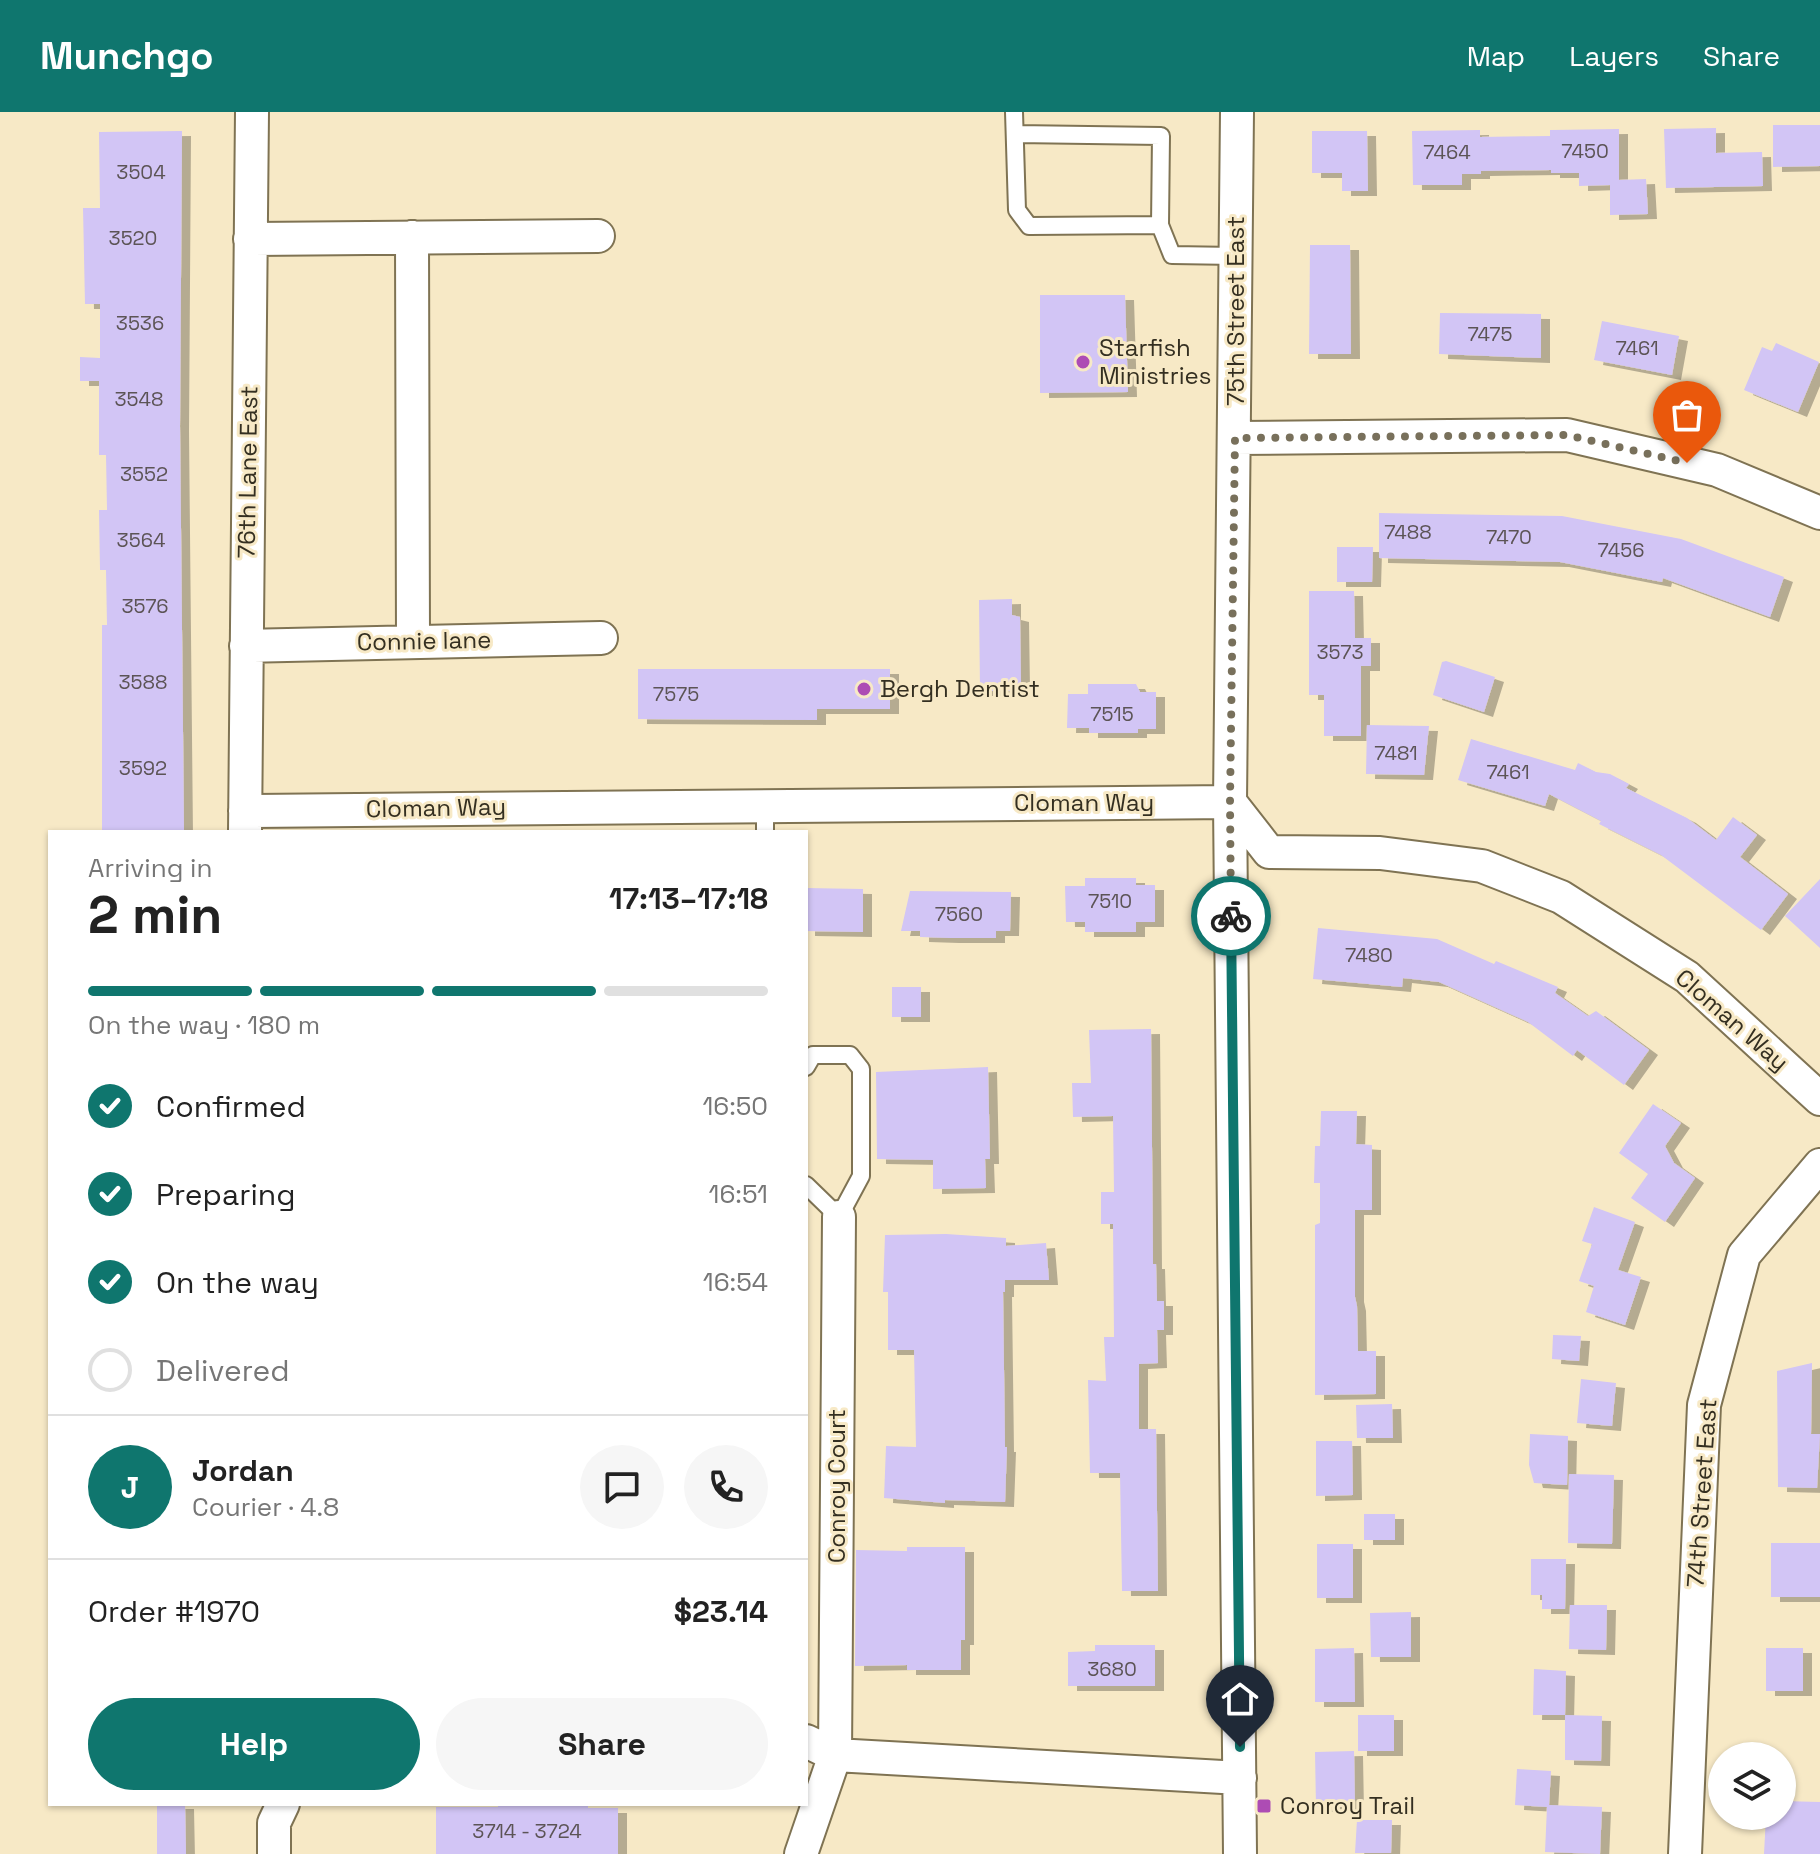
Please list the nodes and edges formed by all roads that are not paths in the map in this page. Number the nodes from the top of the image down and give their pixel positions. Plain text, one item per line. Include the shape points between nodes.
1 (252, 112) edge
2 (1014, 112) edge
3 (1237, 112) edge
4 (1015, 134) junction
5 (1160, 225) junction
6 (598, 236) dead end
7 (412, 237) junction
8 (250, 239) junction
9 (1236, 256) junction
10 (1235, 438) junction
11 (1820, 513) edge
12 (601, 638) dead end
13 (413, 641) junction
14 (246, 646) junction
15 (1230, 802) junction
16 (765, 818) edge
17 (499, 820) edge
18 (245, 822) edge
19 (808, 1064) edge
20 (1820, 1099) edge
21 (1820, 1165) edge
22 (808, 1187) edge
23 (839, 1217) junction
24 (820, 1748) edge
25 (1240, 1778) junction
26 (282, 1806) edge
27 (274, 1854) edge
28 (801, 1854) edge
29 (1240, 1854) edge
30 (1685, 1854) edge

1 - 8 street, 76th Lane East
2 - 4 lane
3 - 9 street, 75th Street East
4 - 5 lane via 1017,210 1029,226
4 - 5 lane via 1161,136
5 - 9 lane via 1172,255
6 - 7 street
7 - 8 street
7 - 13 street
8 - 14 street, 76th Lane East
9 - 10 street, 75th Street East
10 - 11 street via 1567,435 1717,470
10 - 15 street, 75th Street East
12 - 13 street, Connie lane
13 - 14 street, Connie lane
14 - 18 street, 76th Lane East
15 - 16 street, Cloman Way
15 - 20 street, Cloman Way via 1269,852 1380,853 1482,866 1561,897 1687,977
15 - 25 street, 75th Street East
16 - 17 street, Cloman Way
17 - 18 street, Cloman Way
19 - 23 lane via 813,1055 850,1055 861,1069 861,1176
21 - 30 street, 74th Street East via 1744,1255 1704,1405
22 - 23 lane
23 - 24 street, Conroy Court
24 - 25 street
24 - 28 street
25 - 29 street, 75th Street East
26 - 27 street via 274,1823

